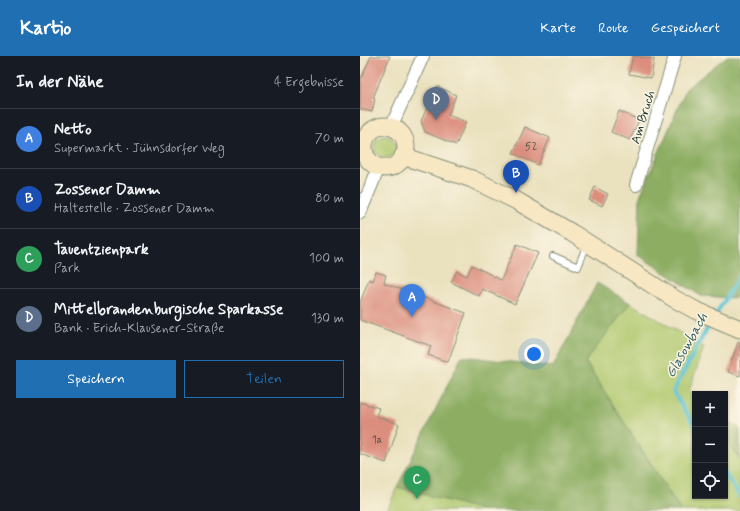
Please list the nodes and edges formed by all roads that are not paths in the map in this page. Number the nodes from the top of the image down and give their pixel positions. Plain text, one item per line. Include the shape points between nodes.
1 (423, 56) edge
2 (675, 56) edge
3 (392, 127) junction
4 (362, 144) edge
5 (403, 156) junction
6 (379, 167) junction
7 (636, 185) dead end
8 (360, 213) edge
9 (587, 243) junction
10 (553, 256) dead end
11 (740, 328) edge

1 - 3 street
2 - 7 street, Am Bruch
3 - 4 main road via 374,129
3 - 5 main road via 405,142
4 - 6 main road via 369,161
5 - 6 main road via 393,166
5 - 9 main road via 472,179 540,214
6 - 8 street
9 - 10 lane via 578,267
9 - 11 main road via 695,310

